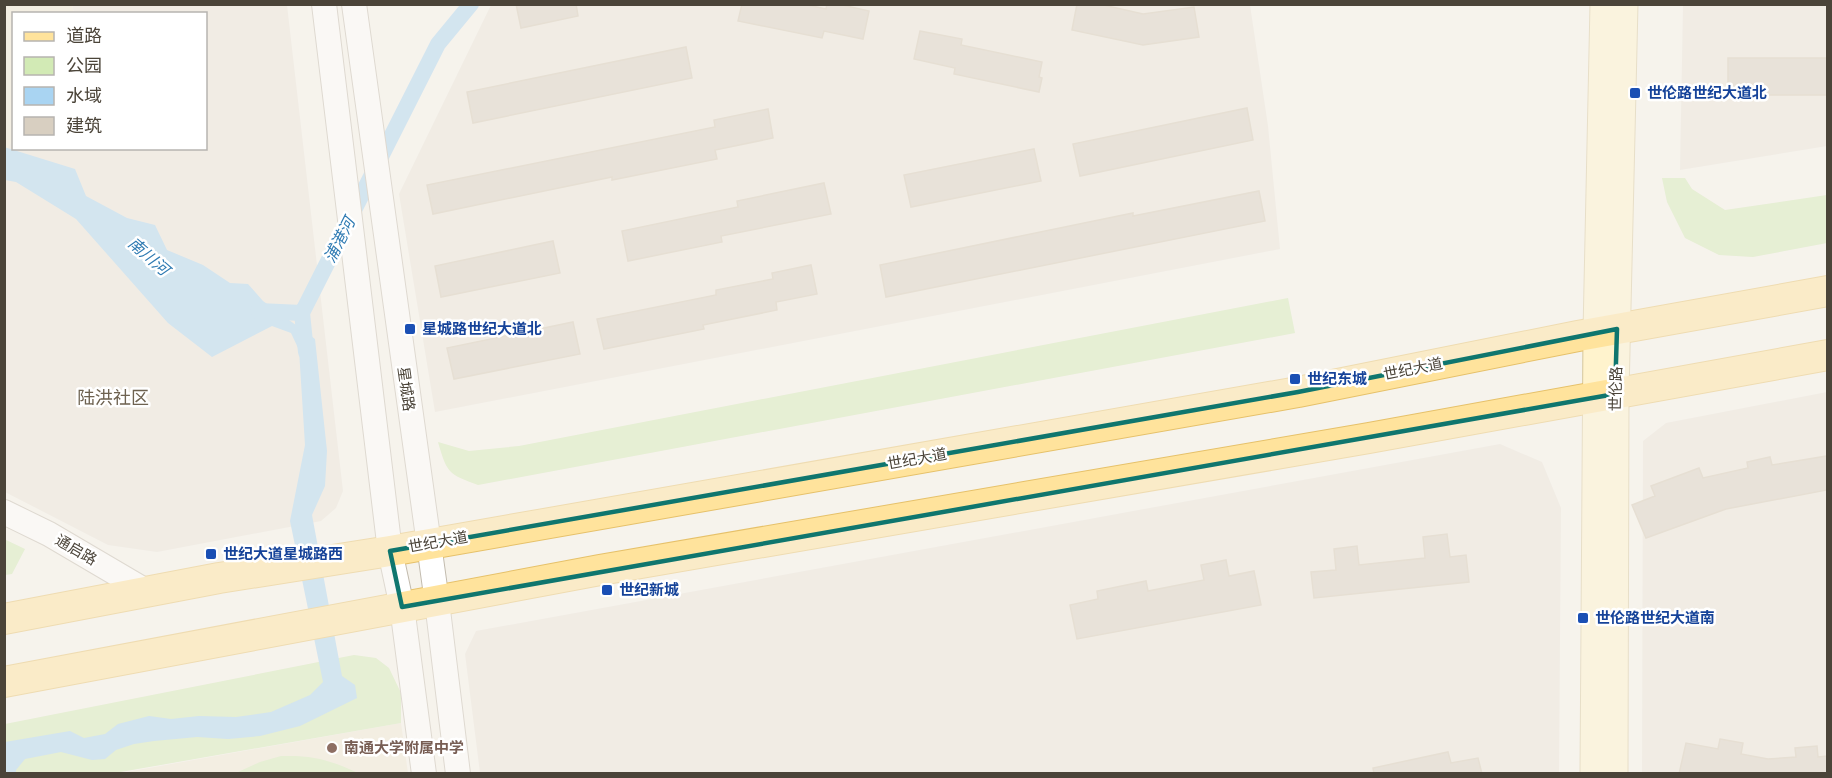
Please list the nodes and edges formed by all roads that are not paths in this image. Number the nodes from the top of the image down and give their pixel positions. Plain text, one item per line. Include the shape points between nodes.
1 (324, 4) edge
2 (354, 4) edge
3 (1604, 4) edge
4 (1624, 4) edge
5 (1827, 291) edge
6 (1607, 331) junction
7 (1827, 355) edge
8 (1606, 395) junction
9 (4, 512) edge
10 (428, 544) junction
11 (390, 551) junction
12 (146, 591) junction
13 (437, 602) junction
14 (402, 607) junction
15 (4, 619) edge
16 (4, 682) edge
17 (424, 774) edge
18 (458, 774) edge
19 (1594, 774) edge
20 (1614, 774) edge

1 - 11 street
2 - 10 street, 星城路
3 - 6 main road, 世伦路
4 - 6 main road, 世伦路
5 - 6 main road, 世纪大道
6 - 8 main road, 世伦路
6 - 10 main road, 世纪大道 via 1298,392
7 - 8 main road
8 - 13 main road via 600,570
8 - 19 main road, 世伦路
8 - 20 main road, 世伦路
9 - 12 street, 通启路
10 - 11 main road, 世纪大道
10 - 13 street, 星城路
11 - 12 main road, 世纪大道
11 - 14 street
12 - 15 main road, 世纪大道
13 - 14 main road
13 - 18 street, 星城路
14 - 16 main road
14 - 17 street

